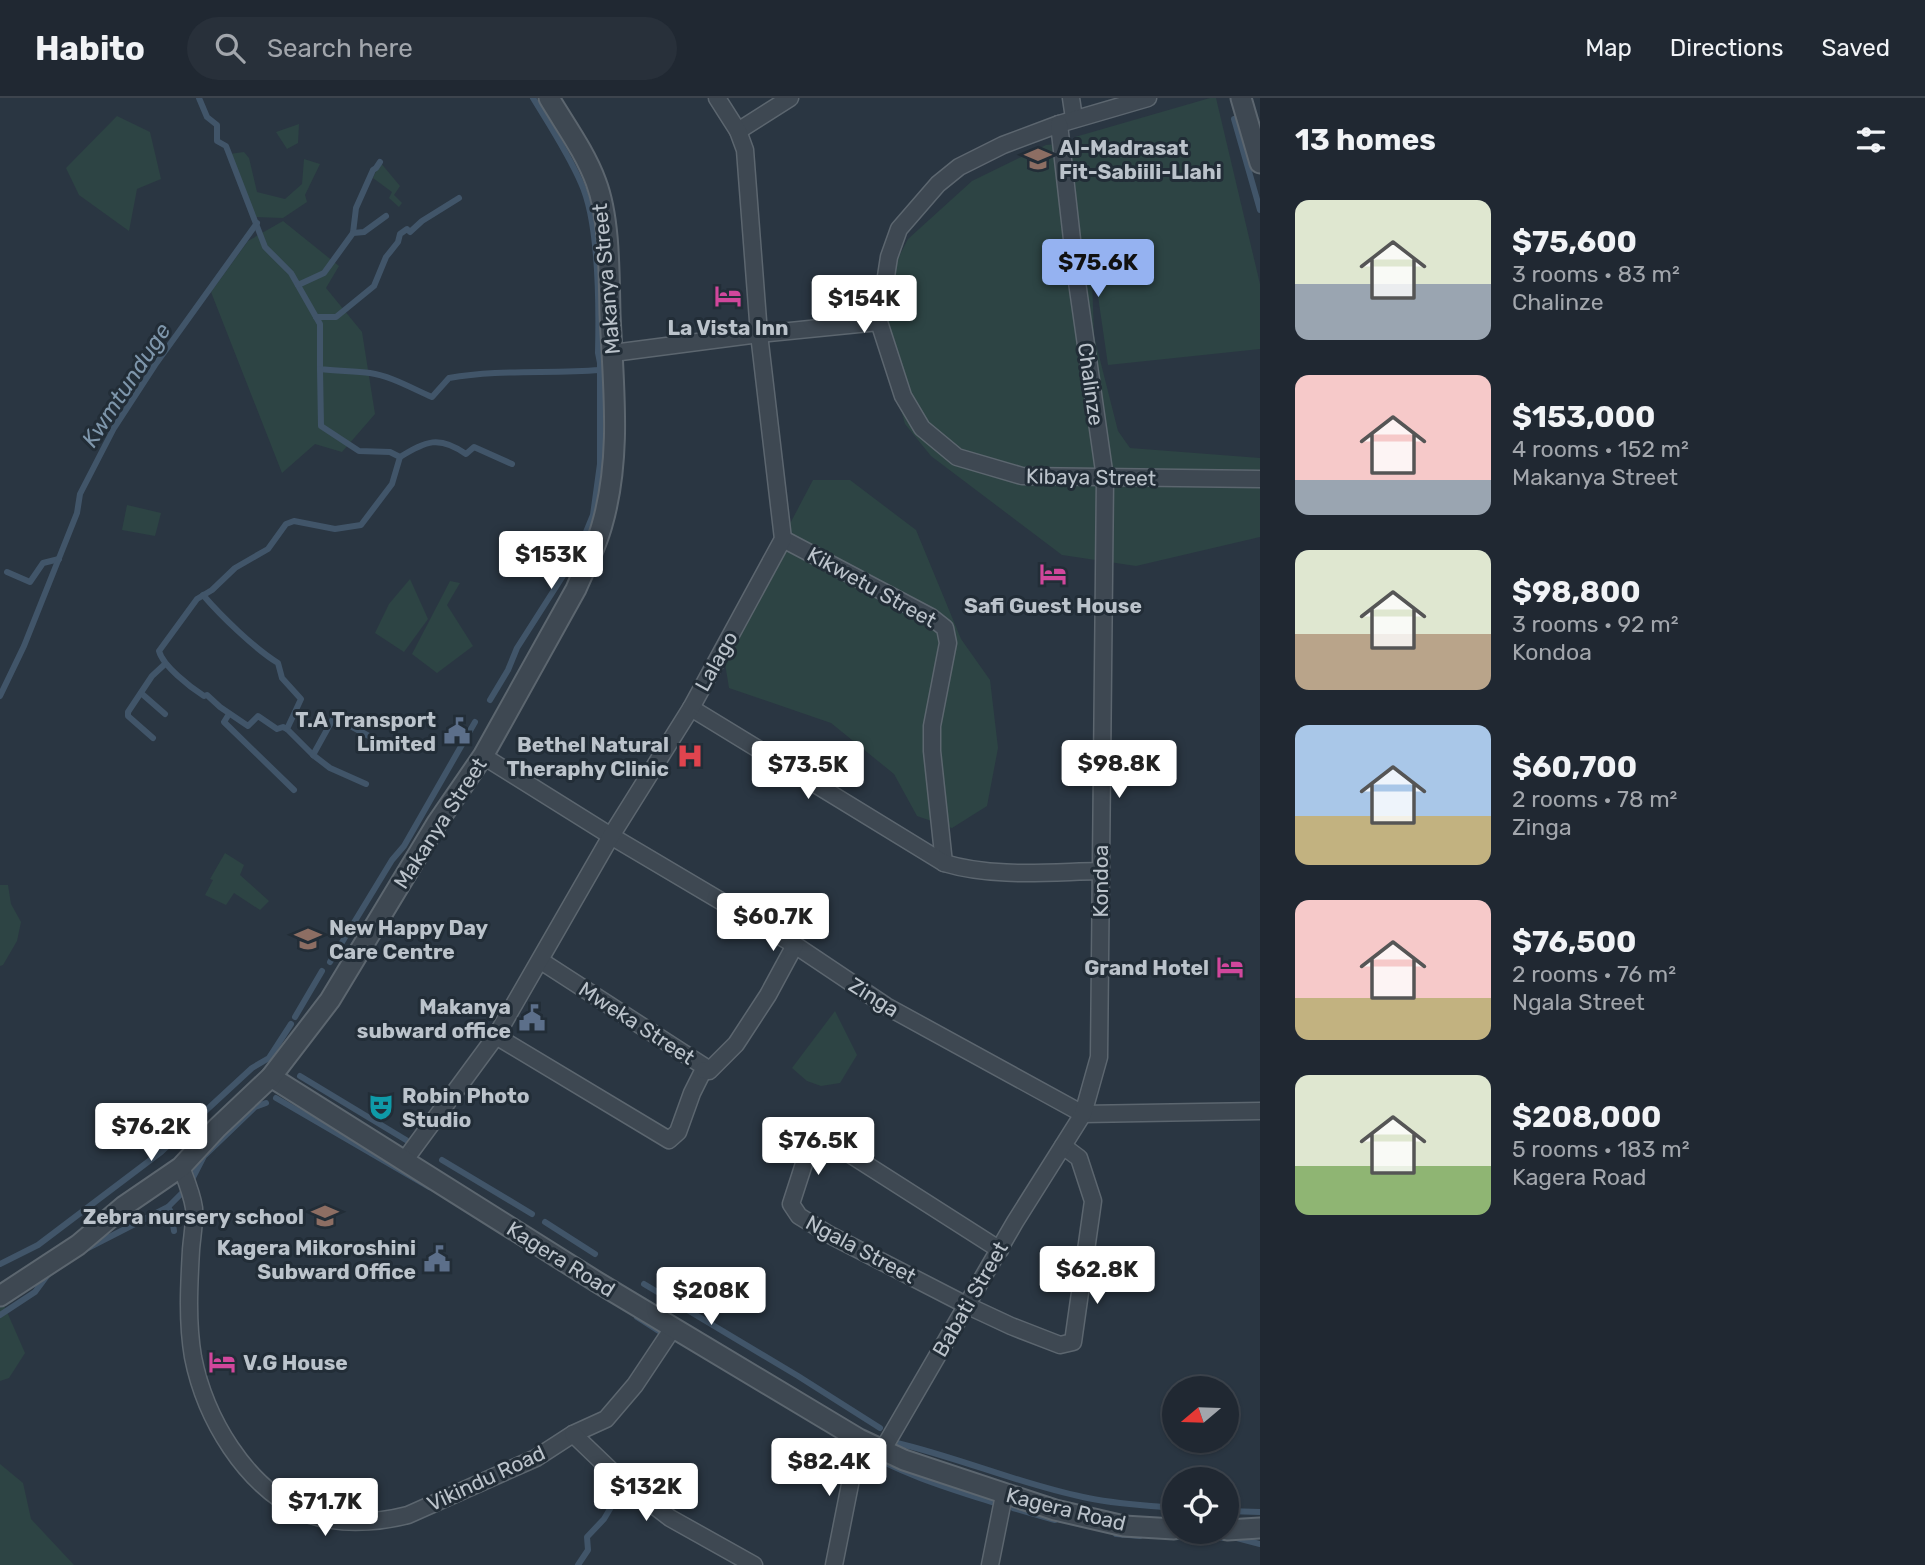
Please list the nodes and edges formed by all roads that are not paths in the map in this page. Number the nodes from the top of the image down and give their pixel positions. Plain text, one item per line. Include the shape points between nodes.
1 (549, 98) edge
2 (718, 98) edge
3 (790, 98) edge
4 (1071, 98) edge
5 (1148, 98) edge
6 (1247, 99) edge
7 (1066, 121) junction
8 (738, 131) junction
9 (1260, 163) edge
10 (879, 322) junction
11 (759, 334) junction
12 (612, 353) junction
13 (1105, 478) junction
14 (1260, 479) edge
15 (783, 539) junction
16 (691, 708) junction
17 (483, 756) junction
18 (611, 836) junction
19 (944, 863) junction
20 (1100, 871) junction
21 (795, 945) junction
22 (541, 961) junction
23 (496, 1036) junction
24 (704, 1070) junction
25 (271, 1077) junction
26 (1260, 1111) edge
27 (1083, 1114) junction
28 (1063, 1146) junction
29 (404, 1161) junction
30 (181, 1167) junction
31 (1000, 1250) junction
32 (0, 1296) edge
33 (966, 1305) junction
34 (673, 1328) junction
35 (573, 1434) junction
36 (859, 1439) junction
37 (882, 1451) junction
38 (1004, 1495) junction
39 (1162, 1528) edge
40 (1260, 1528) edge
41 (1239, 1529) edge
42 (754, 1565) edge
43 (834, 1565) edge
44 (990, 1565) edge

1 - 12 street, Makanya Street via 596,183 609,266
2 - 8 street
3 - 8 street
4 - 7 street, Chalinze
5 - 7 street, Kibaya Street
6 - 9 street
7 - 10 street, Kibaya Street via 1003,145 959,167 938,184 899,229 888,257
7 - 13 street, Chalinze via 1076,275
8 - 11 street via 745,150
10 - 11 street
10 - 13 street, Kibaya Street via 903,396 915,417 957,457 1022,476
11 - 12 street
11 - 15 street
12 - 17 street, Makanya Street via 615,440 602,526 576,589
13 - 14 street, Kibaya Street
13 - 20 street, Kondoa
15 - 16 street, Lalago
15 - 19 street, Kikwetu Street via 945,628 948,643 932,726
16 - 18 street, Lalago
16 - 19 street
17 - 18 street, Zinga
17 - 25 street, Makanya Street via 330,1000
18 - 21 street, Zinga
18 - 22 street, Lalago
19 - 20 street via 994,873
20 - 27 street, Kondoa via 1099,1056
21 - 24 street via 736,1044 709,1071
21 - 27 street, Zinga via 886,1006
22 - 23 street, Lalago
22 - 24 street, Mweka Street via 697,1060
23 - 24 street, Mweka Street via 669,1140 678,1132
23 - 29 street, Lalago
25 - 29 street, Kagera Road
25 - 30 street, Makanya Street
26 - 27 street, Zinga
27 - 28 street, Babati Street
28 - 31 street, Babati Street
28 - 33 street via 1079,1158 1093,1201 1073,1342 1060,1345
29 - 34 street, Kagera Road
30 - 32 street, Makanya Street via 78,1245
30 - 35 street, Vikindu Road via 194,1209 189,1301 194,1357 205,1399 232,1449 267,1490 304,1513 327,1519 388,1520 536,1458
31 - 33 street, Babati Street
31 - 33 street, Ngala Street via 834,1144 811,1142 792,1199 794,1211 830,1235
33 - 37 street, Babati Street
34 - 35 street, Vikindu Road via 606,1419
34 - 36 street, Kagera Road
35 - 42 street via 670,1518
36 - 37 street, Kagera Road
36 - 43 street
37 - 38 street, Kagera Road
38 - 39 street, Kagera Road via 1112,1524
38 - 44 street
40 - 41 street

